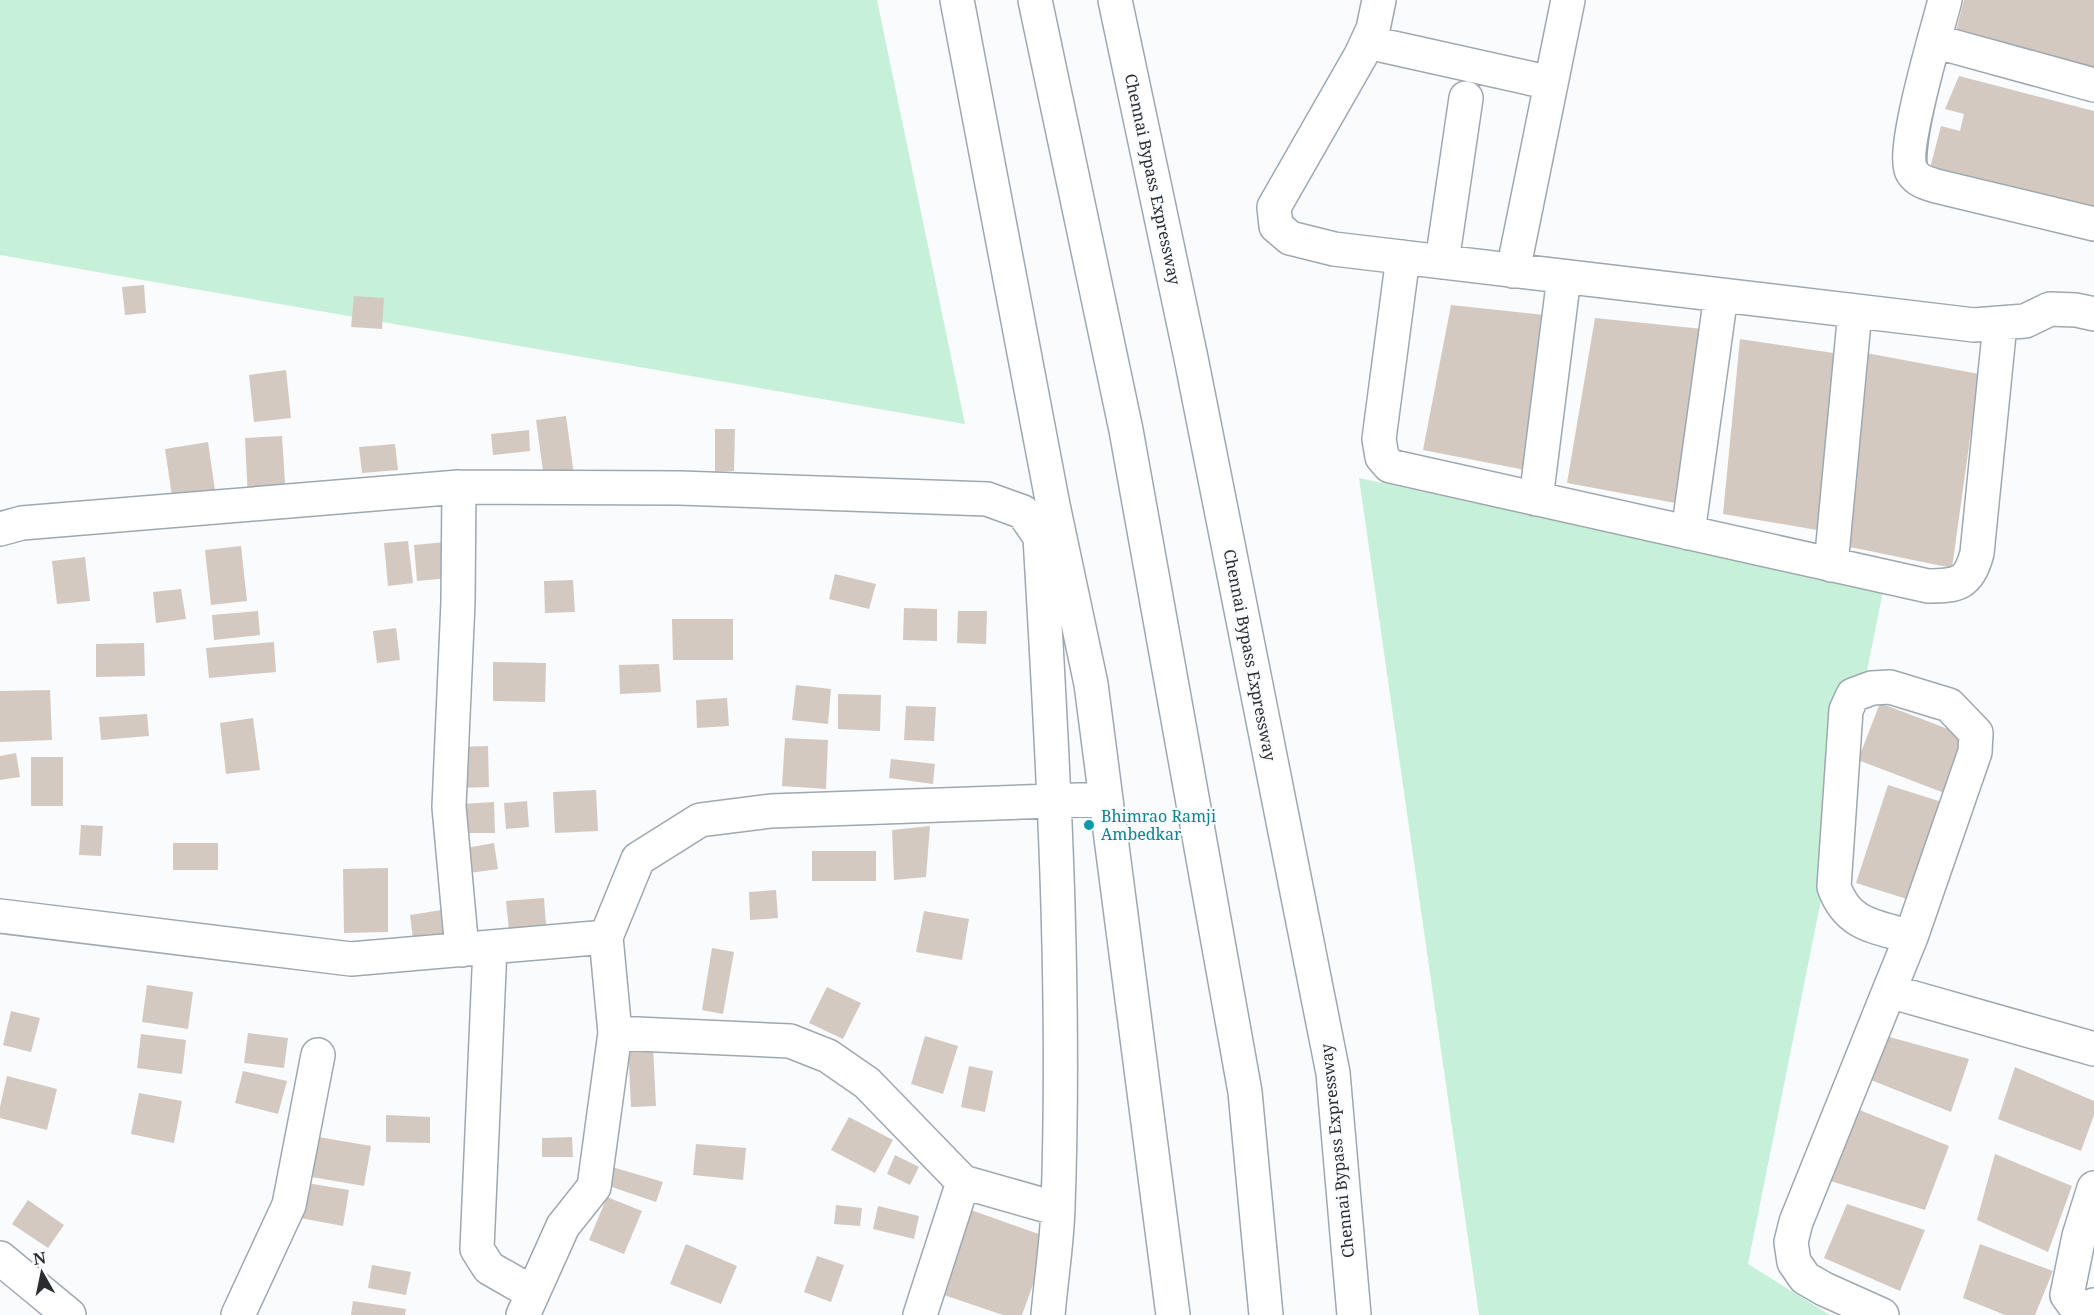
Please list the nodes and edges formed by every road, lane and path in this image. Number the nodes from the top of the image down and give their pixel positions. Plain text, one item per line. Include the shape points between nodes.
1 (957, 0) edge
2 (1035, 0) edge
3 (1115, 0) edge
4 (1379, 0) edge
5 (1568, 0) edge
6 (1945, 0) edge
7 (1934, 41) junction
8 (1367, 42) junction
9 (1551, 83) junction
10 (2094, 85) edge
11 (1466, 98) dead end
12 (2094, 224) edge
13 (1403, 257) junction
14 (1442, 262) junction
15 (1513, 271) junction
16 (1564, 277) junction
17 (1720, 295) junction
18 (1855, 312) junction
19 (2094, 314) edge
20 (2000, 324) junction
21 (459, 487) junction
22 (1536, 499) junction
23 (0, 529) edge
24 (1688, 533) junction
25 (1831, 565) junction
26 (1106, 799) junction
27 (1056, 801) junction
28 (0, 916) edge
29 (606, 937) junction
30 (1911, 937) junction
31 (476, 948) junction
32 (1889, 990) junction
33 (615, 1033) junction
34 (2094, 1049) edge
35 (318, 1055) dead end
36 (963, 1182) junction
37 (2094, 1188) edge
38 (1058, 1209) junction
39 (3, 1266) edge
40 (528, 1304) edge
41 (2085, 1308) edge
42 (69, 1315) edge
43 (238, 1315) edge
44 (920, 1315) edge
45 (1048, 1315) edge
46 (1173, 1315) edge
47 (1266, 1315) edge
48 (1353, 1315) edge
49 (1882, 1315) edge

1 - 26 main road via 1091,684
2 - 47 main road via 1126,430 1245,1092
3 - 48 main road, Chennai Bypass Expressway via 1333,1074
4 - 8 main road
5 - 9 main road
6 - 7 main road
7 - 10 main road
7 - 12 main road via 1912,134 1911,171 1920,181 1936,186
8 - 9 main road
8 - 13 main road via 1274,207 1276,226 1290,238 1334,249
9 - 15 main road
11 - 14 main road
13 - 14 main road
13 - 22 main road via 1379,439 1382,457 1390,466
14 - 15 main road
15 - 16 main road
16 - 17 main road
16 - 22 main road
17 - 18 main road
17 - 24 main road
18 - 20 main road via 1974,325
18 - 25 main road
19 - 20 main road via 2050,309 2025,321
20 - 25 main road via 1972,571 1961,582 1928,586
21 - 23 main road via 22,523
21 - 27 main road via 680,488 987,499 1023,512 1040,537
21 - 31 main road via 448,807
22 - 24 main road
24 - 25 main road
26 - 27 main road
26 - 46 main road
27 - 29 main road via 771,811 700,820 638,860
27 - 38 main road via 1061,972
28 - 31 main road via 351,959
29 - 31 main road
29 - 33 main road
30 - 30 main road via 1975,752 1976,733 1949,705 1890,687 1872,688 1853,695 1846,710 1834,887 1848,913
30 - 32 main road
31 - 40 main road via 477,1249 489,1268
32 - 34 main road
32 - 49 main road via 1791,1242 1794,1262 1805,1278
33 - 36 main road via 790,1041 828,1056 867,1083
33 - 40 main road via 594,1186 563,1226
35 - 43 main road via 289,1205
36 - 38 main road
36 - 44 main road
37 - 41 main road via 2067,1295
38 - 45 main road
39 - 42 main road

